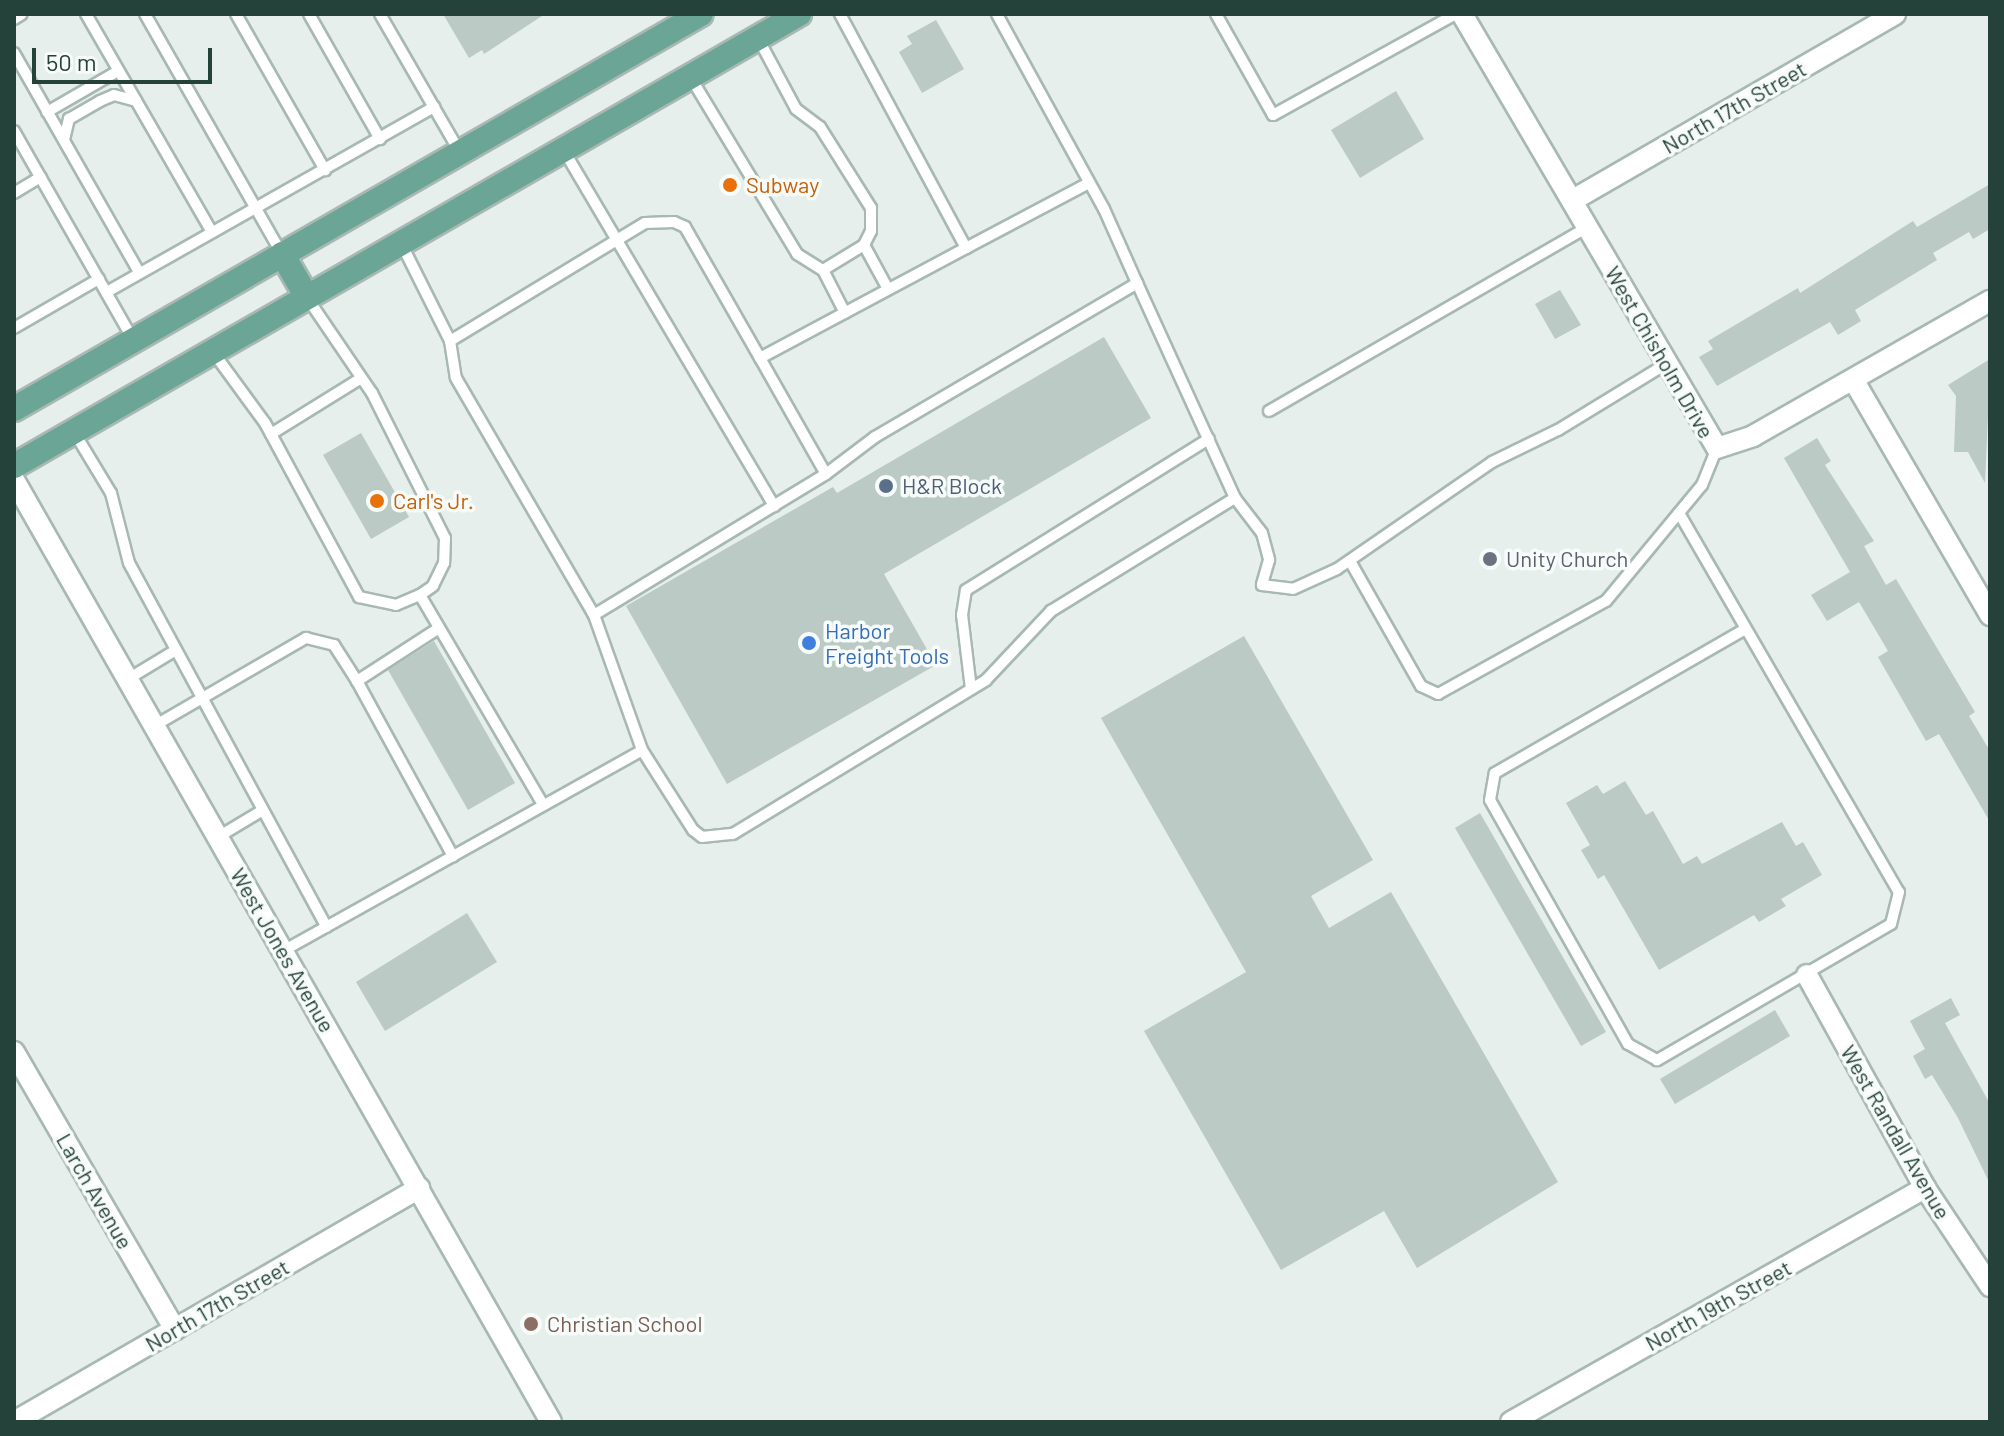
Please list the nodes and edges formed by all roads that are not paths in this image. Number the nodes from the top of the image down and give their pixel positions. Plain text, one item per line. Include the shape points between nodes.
1 (22, 14) edge
2 (86, 14) edge
3 (145, 14) edge
4 (236, 14) edge
5 (309, 14) edge
6 (380, 14) edge
7 (701, 14) edge
8 (799, 14) edge
9 (840, 14) edge
10 (997, 14) edge
11 (1216, 14) edge
12 (1459, 14) edge
13 (1895, 14) edge
14 (14, 19) edge
15 (673, 21) edge
16 (758, 38) junction
17 (14, 53) edge
18 (118, 71) junction
19 (690, 76) junction
20 (136, 101) junction
21 (434, 107) junction
22 (47, 112) junction
23 (14, 131) edge
24 (380, 139) junction
25 (64, 142) junction
26 (563, 149) junction
27 (460, 153) junction
28 (325, 170) junction
29 (41, 177) junction
30 (1089, 183) junction
31 (14, 193) edge
32 (1573, 200) junction
33 (254, 210) junction
34 (1588, 227) junction
35 (212, 232) junction
36 (616, 239) junction
37 (401, 243) junction
38 (864, 245) junction
39 (966, 248) junction
40 (282, 254) junction
41 (823, 270) junction
42 (139, 272) junction
43 (99, 279) junction
44 (1137, 283) junction
45 (888, 289) junction
46 (107, 292) junction
47 (307, 297) junction
48 (1990, 301) edge
49 (845, 313) junction
50 (14, 328) edge
51 (133, 340) junction
52 (450, 341) junction
53 (213, 352) junction
54 (760, 358) junction
55 (1666, 364) junction
56 (358, 380) junction
57 (1854, 381) junction
58 (14, 409) edge
59 (1269, 411) dead end
60 (74, 432) junction
61 (271, 434) junction
62 (1209, 439) junction
63 (1717, 448) junction
64 (14, 466) edge
65 (826, 474) junction
66 (14, 480) edge
67 (1235, 498) junction
68 (774, 506) junction
69 (1679, 513) junction
70 (1350, 561) junction
71 (420, 595) junction
72 (594, 615) junction
73 (1990, 615) edge
74 (439, 628) junction
75 (1744, 630) junction
76 (176, 650) junction
77 (128, 679) junction
78 (357, 681) junction
79 (971, 689) junction
80 (202, 697) junction
81 (154, 726) junction
82 (642, 750) junction
83 (543, 805) junction
84 (263, 810) junction
85 (218, 837) junction
86 (453, 856) junction
87 (327, 927) junction
88 (283, 951) junction
89 (1807, 975) junction
90 (14, 1052) edge
91 (419, 1188) junction
92 (1925, 1188) junction
93 (1990, 1286) edge
94 (175, 1330) junction
95 (14, 1422) edge
96 (551, 1422) edge
97 (1511, 1422) edge

1 - 14 lane
2 - 18 lane
3 - 33 lane
4 - 28 lane
5 - 24 lane
6 - 21 lane
7 - 15 main road
8 - 16 main road
9 - 39 lane
10 - 30 lane
11 - 12 lane via 1273,115
12 - 32 street, West Chisholm Drive
13 - 32 street, North 17th Street
15 - 27 main road
16 - 19 main road
16 - 38 lane via 796,109 820,127 871,208 871,231
17 - 22 lane
18 - 20 lane
18 - 22 lane
19 - 26 main road
19 - 41 lane via 797,254
20 - 25 lane via 114,95 81,111 69,119
20 - 35 lane
21 - 24 lane
21 - 27 lane
22 - 25 lane
23 - 29 lane
24 - 28 lane
25 - 42 lane
26 - 36 lane
26 - 37 main road
27 - 40 main road
28 - 33 lane
29 - 31 lane
29 - 43 lane
30 - 39 lane
30 - 44 lane
32 - 34 street, West Chisholm Drive
33 - 35 lane
33 - 40 lane
34 - 55 street, West Chisholm Drive
34 - 59 lane
35 - 42 lane
36 - 52 lane
36 - 54 lane via 645,223 685,227
36 - 68 lane
37 - 47 main road
37 - 52 lane
38 - 41 lane
38 - 45 lane
39 - 45 lane
40 - 47 main road
40 - 51 main road
41 - 49 lane
42 - 46 lane
43 - 46 lane
43 - 50 lane
44 - 62 lane
44 - 65 lane via 875,437
45 - 49 lane
46 - 51 lane
47 - 53 main road
47 - 56 lane
48 - 57 street, West Chisholm Drive
49 - 54 lane
51 - 58 main road
52 - 72 lane via 456,378
53 - 60 main road
53 - 61 lane
54 - 65 lane
55 - 63 street, West Chisholm Drive
55 - 70 lane via 1558,430 1492,462
56 - 61 lane
56 - 71 lane via 372,393 445,538 444,563 433,586
57 - 63 street, West Chisholm Drive via 1746,440
57 - 73 street
60 - 64 main road
60 - 76 lane via 111,493 129,563
61 - 71 lane via 359,597 396,605
62 - 67 lane
62 - 79 lane via 966,590 962,615
63 - 69 lane via 1702,485
65 - 68 lane
66 - 77 street, West Jones Avenue
67 - 70 lane via 1262,533 1269,560 1262,585 1293,589
67 - 79 lane via 1051,611 986,680
68 - 72 lane
69 - 70 lane via 1606,601 1438,694 1421,686
69 - 75 lane
71 - 74 lane
72 - 82 lane
74 - 78 lane
74 - 83 lane
75 - 89 lane via 1899,892 1891,924
75 - 89 lane via 1495,773 1490,800 1628,1044 1657,1060
76 - 77 lane
76 - 80 lane
77 - 81 street, West Jones Avenue
78 - 80 lane via 334,645 306,638
78 - 86 lane
79 - 82 lane via 722,838 702,837 693,830
80 - 81 lane
80 - 84 lane
81 - 85 street, West Jones Avenue
82 - 83 lane
83 - 86 lane
84 - 85 lane
84 - 87 lane
85 - 88 street, West Jones Avenue
86 - 87 lane
87 - 88 lane
88 - 91 street, West Jones Avenue
89 - 92 street, West Randall Avenue
90 - 94 street, Larch Avenue
91 - 94 street, North 17th Street
91 - 96 street, West Jones Avenue
92 - 93 street, West Randall Avenue
92 - 97 street, North 19th Street
94 - 95 street, North 17th Street

